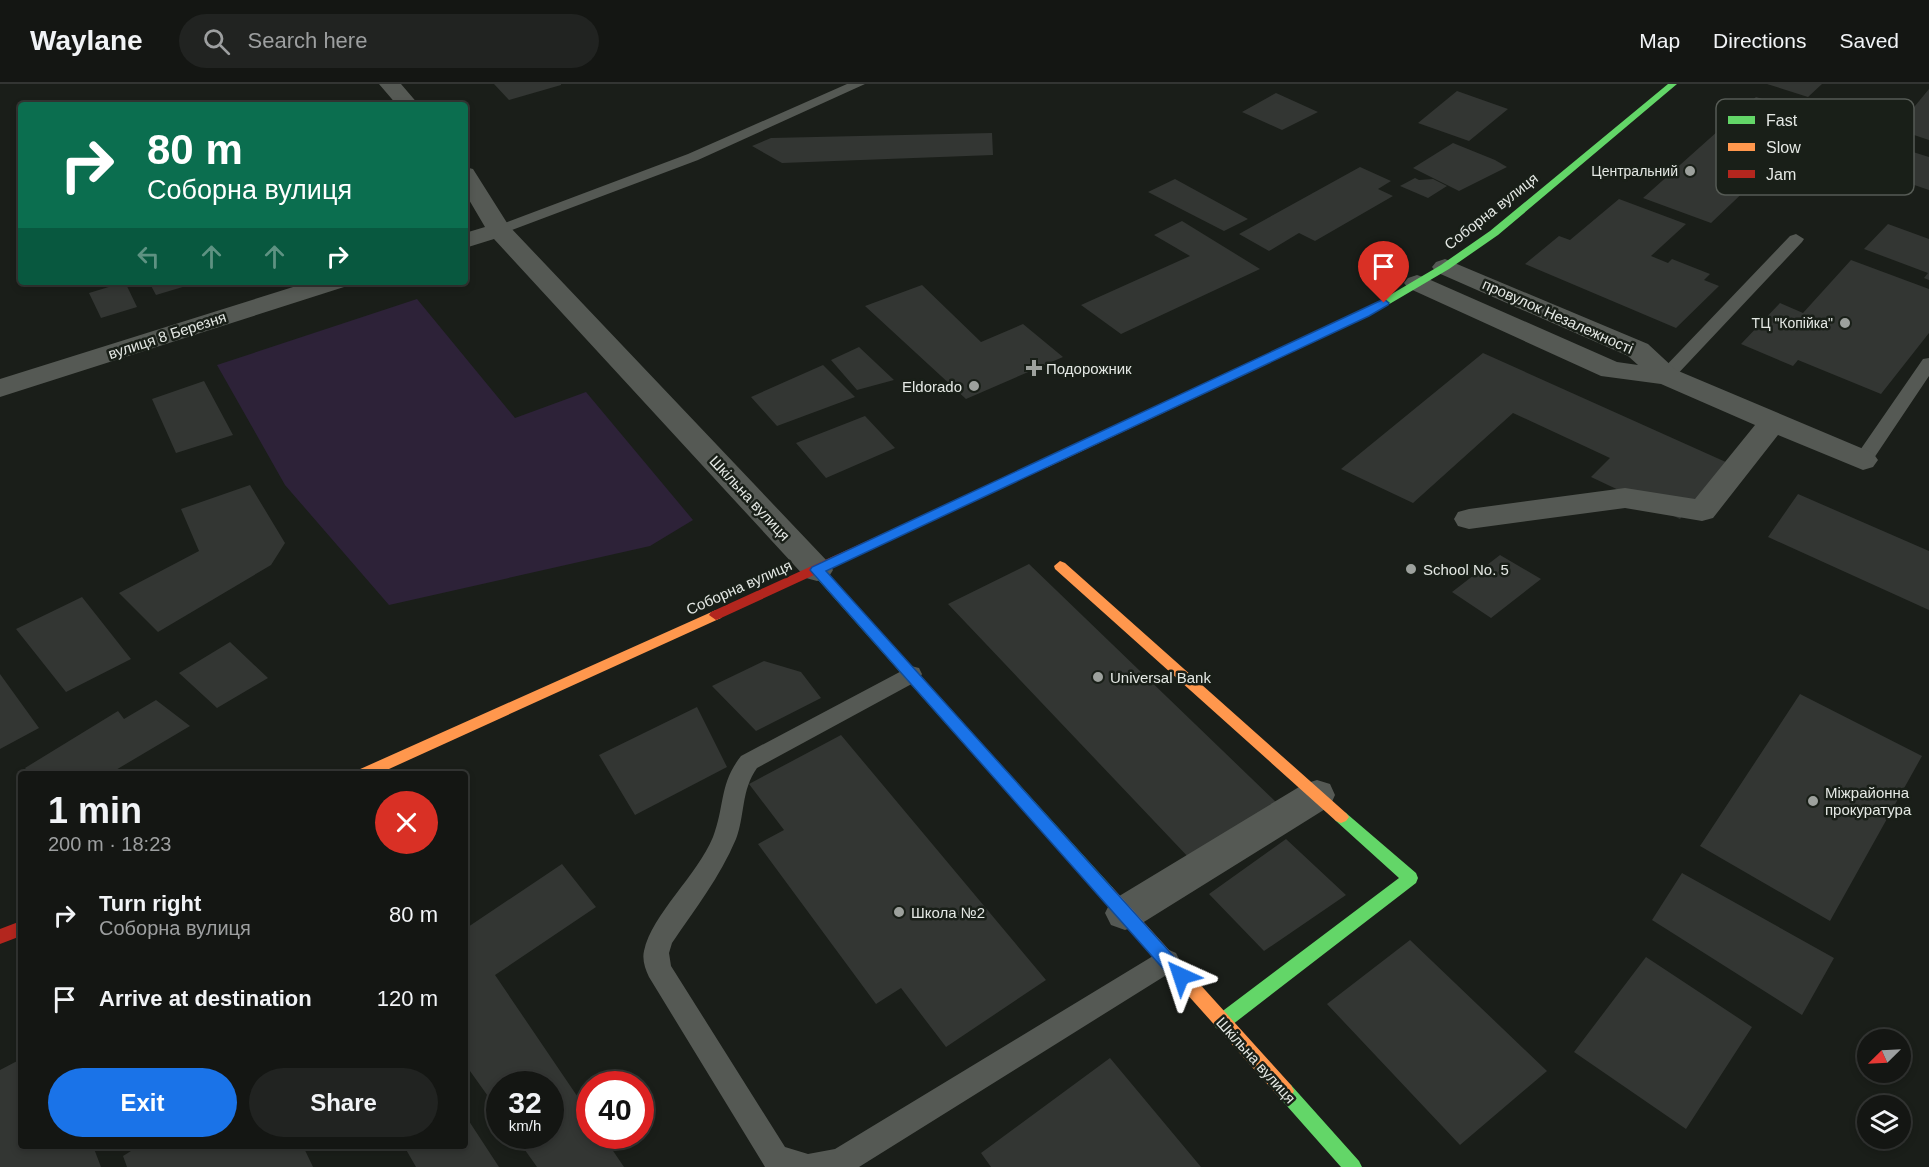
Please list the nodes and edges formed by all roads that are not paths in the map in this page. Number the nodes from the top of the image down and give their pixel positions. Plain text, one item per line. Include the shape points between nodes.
1 (390, 84) edge
2 (858, 84) edge
3 (1673, 84) edge
4 (405, 102) edge
5 (468, 179) edge
6 (499, 230) junction
7 (1797, 239) dead end
8 (468, 240) edge
9 (1445, 267) junction
10 (1417, 283) junction
11 (326, 285) edge
12 (1929, 363) edge
13 (1666, 376) junction
14 (0, 388) edge
15 (1773, 422) junction
16 (1863, 460) joint
17 (1470, 519) dead end
18 (1060, 566) dead end
19 (817, 570) junction
20 (911, 674) junction
21 (370, 771) edge
22 (1317, 795) junction
23 (1125, 913) junction
24 (18, 929) edge
25 (0, 937) edge
26 (1167, 961) junction
27 (1222, 1022) junction
28 (805, 1167) edge
29 (811, 1167) edge
30 (1353, 1167) edge

1 - 4 street
2 - 6 lane via 693,157
3 - 9 main road, Соборна вулиця via 1494,233
5 - 6 street, Шкільна вулиця
6 - 8 street
6 - 19 street, Шкільна вулиця
7 - 13 lane
9 - 10 main road, Соборна вулиця
9 - 13 street, провулок Незалежності via 1638,350
10 - 13 street via 1611,370
10 - 19 main road, Соборна вулиця via 1354,319
11 - 14 street, вулиця 8 Березня
12 - 16 lane
13 - 15 street, провулок Незалежності
15 - 16 street, провулок Незалежності
15 - 17 street via 1702,511 1625,498
18 - 22 main road
19 - 20 main road, Шкільна вулиця
19 - 21 main road, Соборна вулиця
20 - 23 main road, Шкільна вулиця
20 - 28 lane via 749,762 733,789 726,833 717,852 656,953 658,969 776,1158
22 - 23 street
22 - 27 main road via 1410,878
23 - 26 main road, Шкільна вулиця
24 - 25 main road
26 - 27 main road, Шкільна вулиця
26 - 29 lane via 839,1163
27 - 30 main road, Шкільна вулиця

